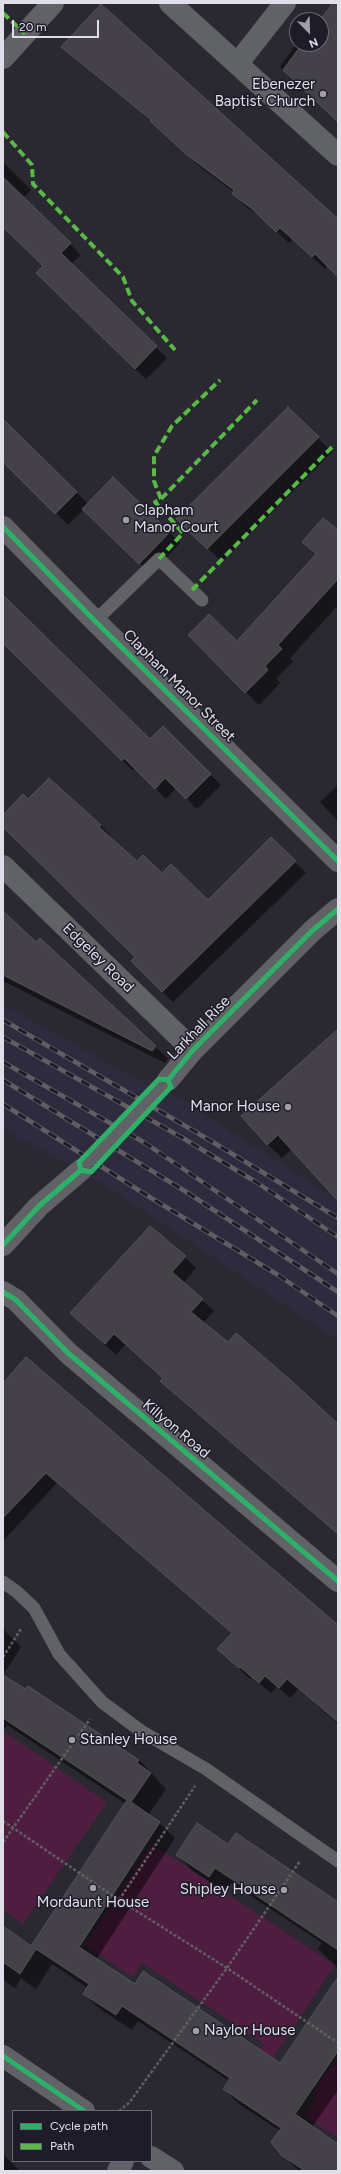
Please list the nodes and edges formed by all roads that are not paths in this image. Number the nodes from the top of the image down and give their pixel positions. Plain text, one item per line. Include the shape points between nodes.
1 (53, 3) edge
2 (170, 3) edge
3 (285, 3) edge
4 (3, 58) edge
5 (238, 63) junction
6 (338, 155) edge
7 (3, 527) edge
8 (202, 600) dead end
9 (95, 621) junction
10 (338, 861) edge
11 (3, 866) edge
12 (338, 909) edge
13 (193, 1050) junction
14 (168, 1080) joint
15 (86, 1165) joint
16 (3, 1245) edge
17 (10, 1296) edge
18 (338, 1581) edge
19 (3, 1582) edge
20 (338, 1861) edge
21 (3, 2056) edge
22 (83, 2110) edge
23 (152, 2158) edge
24 (122, 2162) edge
25 (118, 2171) edge
26 (173, 2171) edge

1 - 4 street
2 - 5 street
3 - 5 street
5 - 6 street
7 - 9 street, Clapham Manor Street
8 - 9 lane via 159,559
9 - 10 street, Clapham Manor Street
11 - 13 street, Edgeley Road
12 - 13 street, Larkhall Rise via 312,931
13 - 14 street, Larkhall Rise
14 - 15 lane, bridge
15 - 16 street via 44,1202
17 - 18 street, Killyon Road via 68,1353
19 - 20 lane via 34,1608 60,1654 102,1702 141,1731 206,1769
21 - 22 street
23 - 26 street
24 - 25 street

